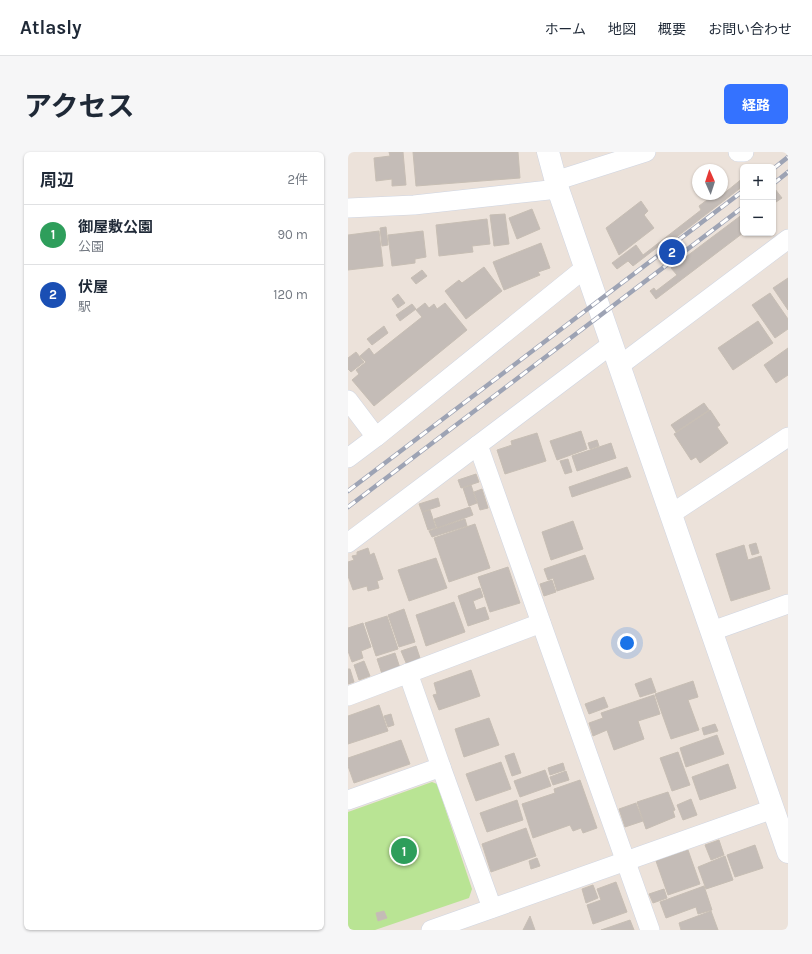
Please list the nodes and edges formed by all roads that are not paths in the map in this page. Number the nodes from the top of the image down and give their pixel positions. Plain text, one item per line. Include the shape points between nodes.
1 (548, 152) edge
2 (646, 152) edge
3 (738, 152) edge
4 (744, 152) edge
5 (556, 185) junction
6 (348, 208) edge
7 (788, 239) edge
8 (585, 268) junction
9 (612, 344) junction
10 (619, 366) junction
11 (348, 400) edge
12 (376, 437) junction
13 (788, 437) edge
14 (478, 445) junction
15 (348, 458) edge
16 (671, 514) junction
17 (348, 543) edge
18 (788, 604) edge
19 (541, 623) junction
20 (712, 631) junction
21 (408, 673) junction
22 (348, 696) edge
23 (441, 766) junction
24 (348, 800) edge
25 (773, 809) junction
26 (788, 852) edge
27 (626, 863) junction
28 (492, 908) junction
29 (431, 930) edge
30 (650, 930) edge

1 - 5 street
2 - 5 street
3 - 4 street
5 - 6 street via 414,205
5 - 8 street
7 - 10 street
8 - 9 street
8 - 12 street
9 - 10 street
9 - 14 street
10 - 16 street
11 - 12 street
12 - 15 street
13 - 16 street
14 - 17 street
14 - 19 street
16 - 20 street
18 - 20 street
19 - 21 street
19 - 27 street
20 - 25 street
21 - 22 street
21 - 23 street
23 - 24 street
23 - 28 street
25 - 26 street
25 - 27 street
27 - 28 street
27 - 30 street
28 - 29 street

